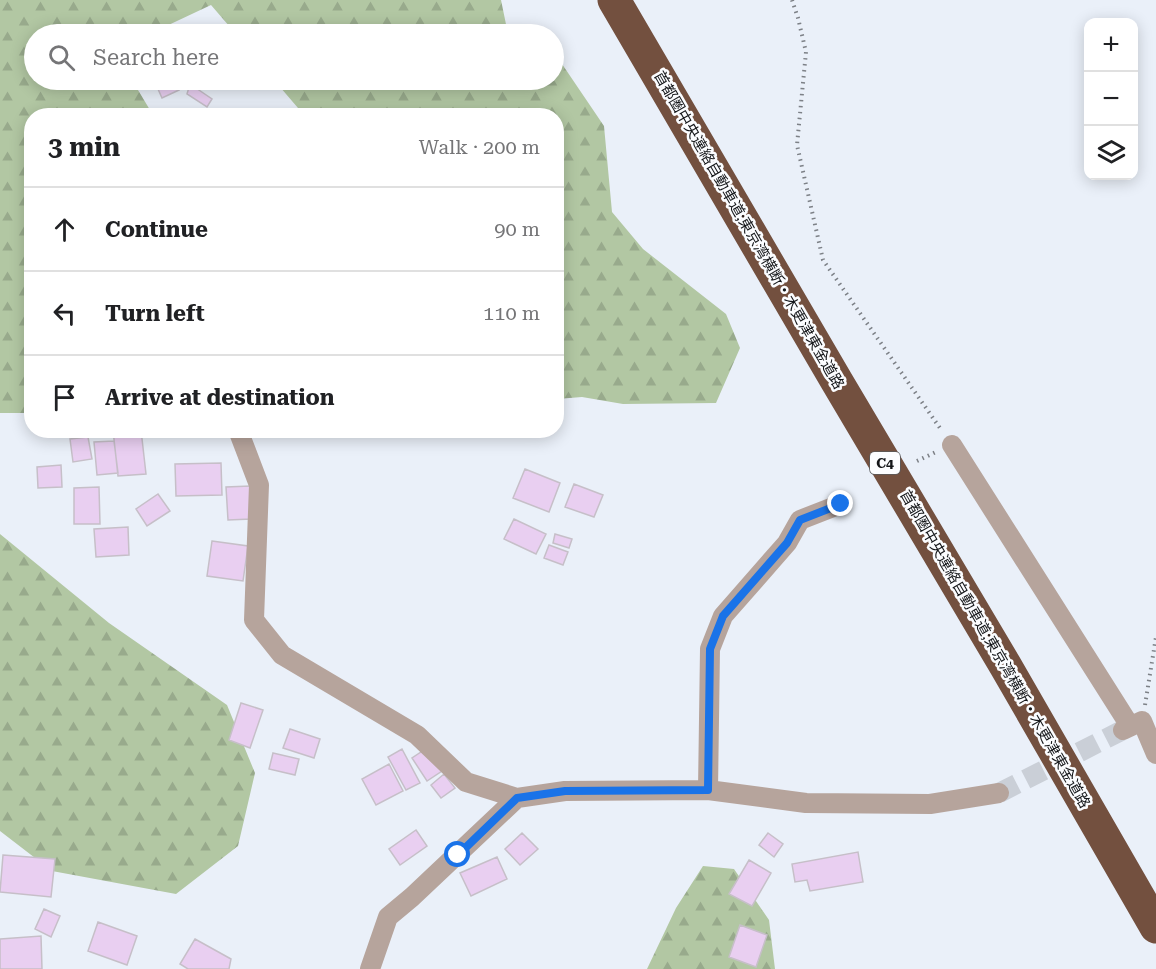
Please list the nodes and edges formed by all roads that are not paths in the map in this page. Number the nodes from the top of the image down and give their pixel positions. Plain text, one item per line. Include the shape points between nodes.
1 (614, 0) edge
2 (241, 438) edge
3 (952, 445) road end
4 (841, 504) dead end
5 (1156, 754) edge
6 (708, 790) junction
7 (999, 793) tunnel mouth
8 (517, 798) junction
9 (1156, 927) edge
10 (369, 969) edge

1 - 9 highway, 首都圏中央連絡自動車道;東京湾横断・木更津東金道路 / C4
2 - 8 street via 259,485 254,620 282,655 417,735 466,782
3 - 5 street via 1131,726
4 - 6 street via 800,520 787,543 723,616 710,649
6 - 7 street via 806,803 875,804 930,804
6 - 8 street via 565,791
8 - 10 street via 388,917

